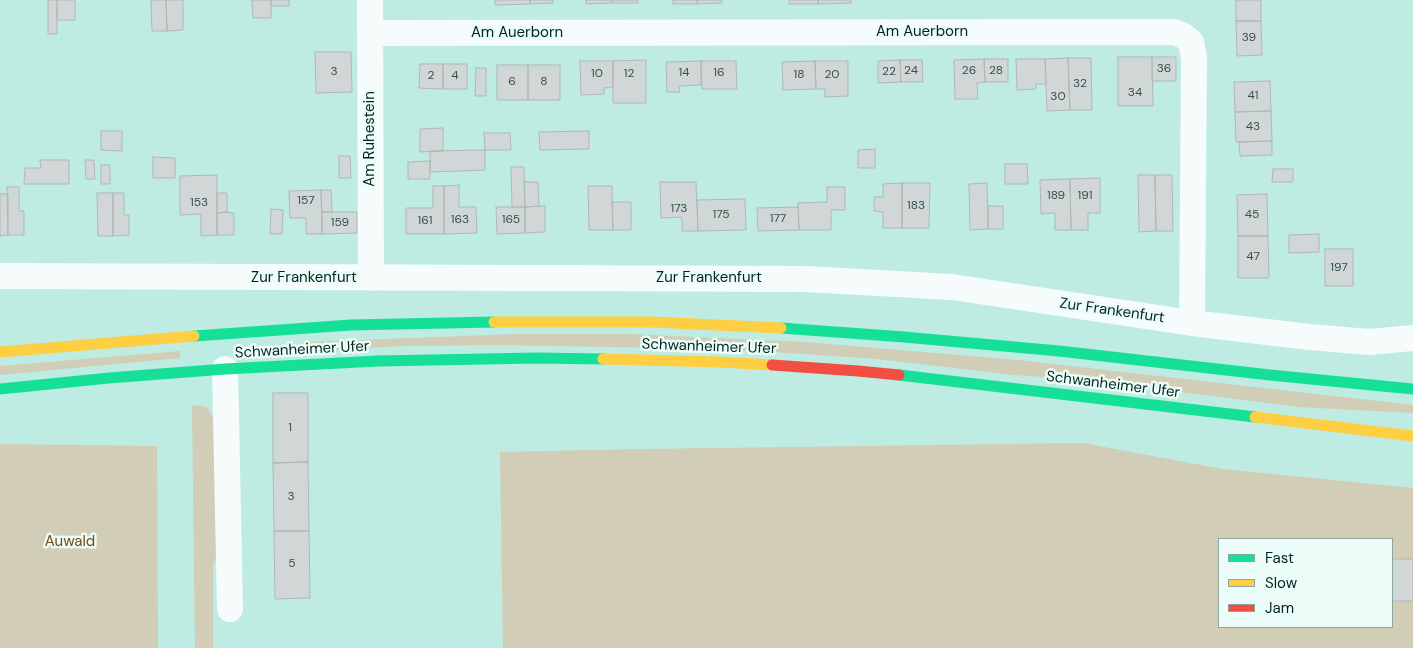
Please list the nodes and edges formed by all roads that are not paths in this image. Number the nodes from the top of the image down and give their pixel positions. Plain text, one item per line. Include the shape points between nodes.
1 (370, 0) edge
2 (370, 33) junction
3 (0, 276) edge
4 (371, 278) junction
5 (1192, 323) junction
6 (1413, 338) edge
7 (0, 352) edge
8 (225, 369) junction
9 (0, 389) edge
10 (1413, 389) edge
11 (1413, 436) edge
12 (230, 609) dead end

1 - 2 street, Am Ruhestein
2 - 4 street, Am Ruhestein
2 - 5 street, Am Auerborn via 1174,32 1191,42 1194,58
3 - 4 street, Zur Frankenfurt
4 - 5 street, Zur Frankenfurt via 805,278 952,287
5 - 6 street, Zur Frankenfurt via 1339,340 1369,342
7 - 10 main road, Schwanheimer Ufer via 351,325 652,322 904,336
8 - 9 main road, Schwanheimer Ufer
8 - 11 main road, Schwanheimer Ufer via 459,358 720,362 931,379
8 - 12 street

